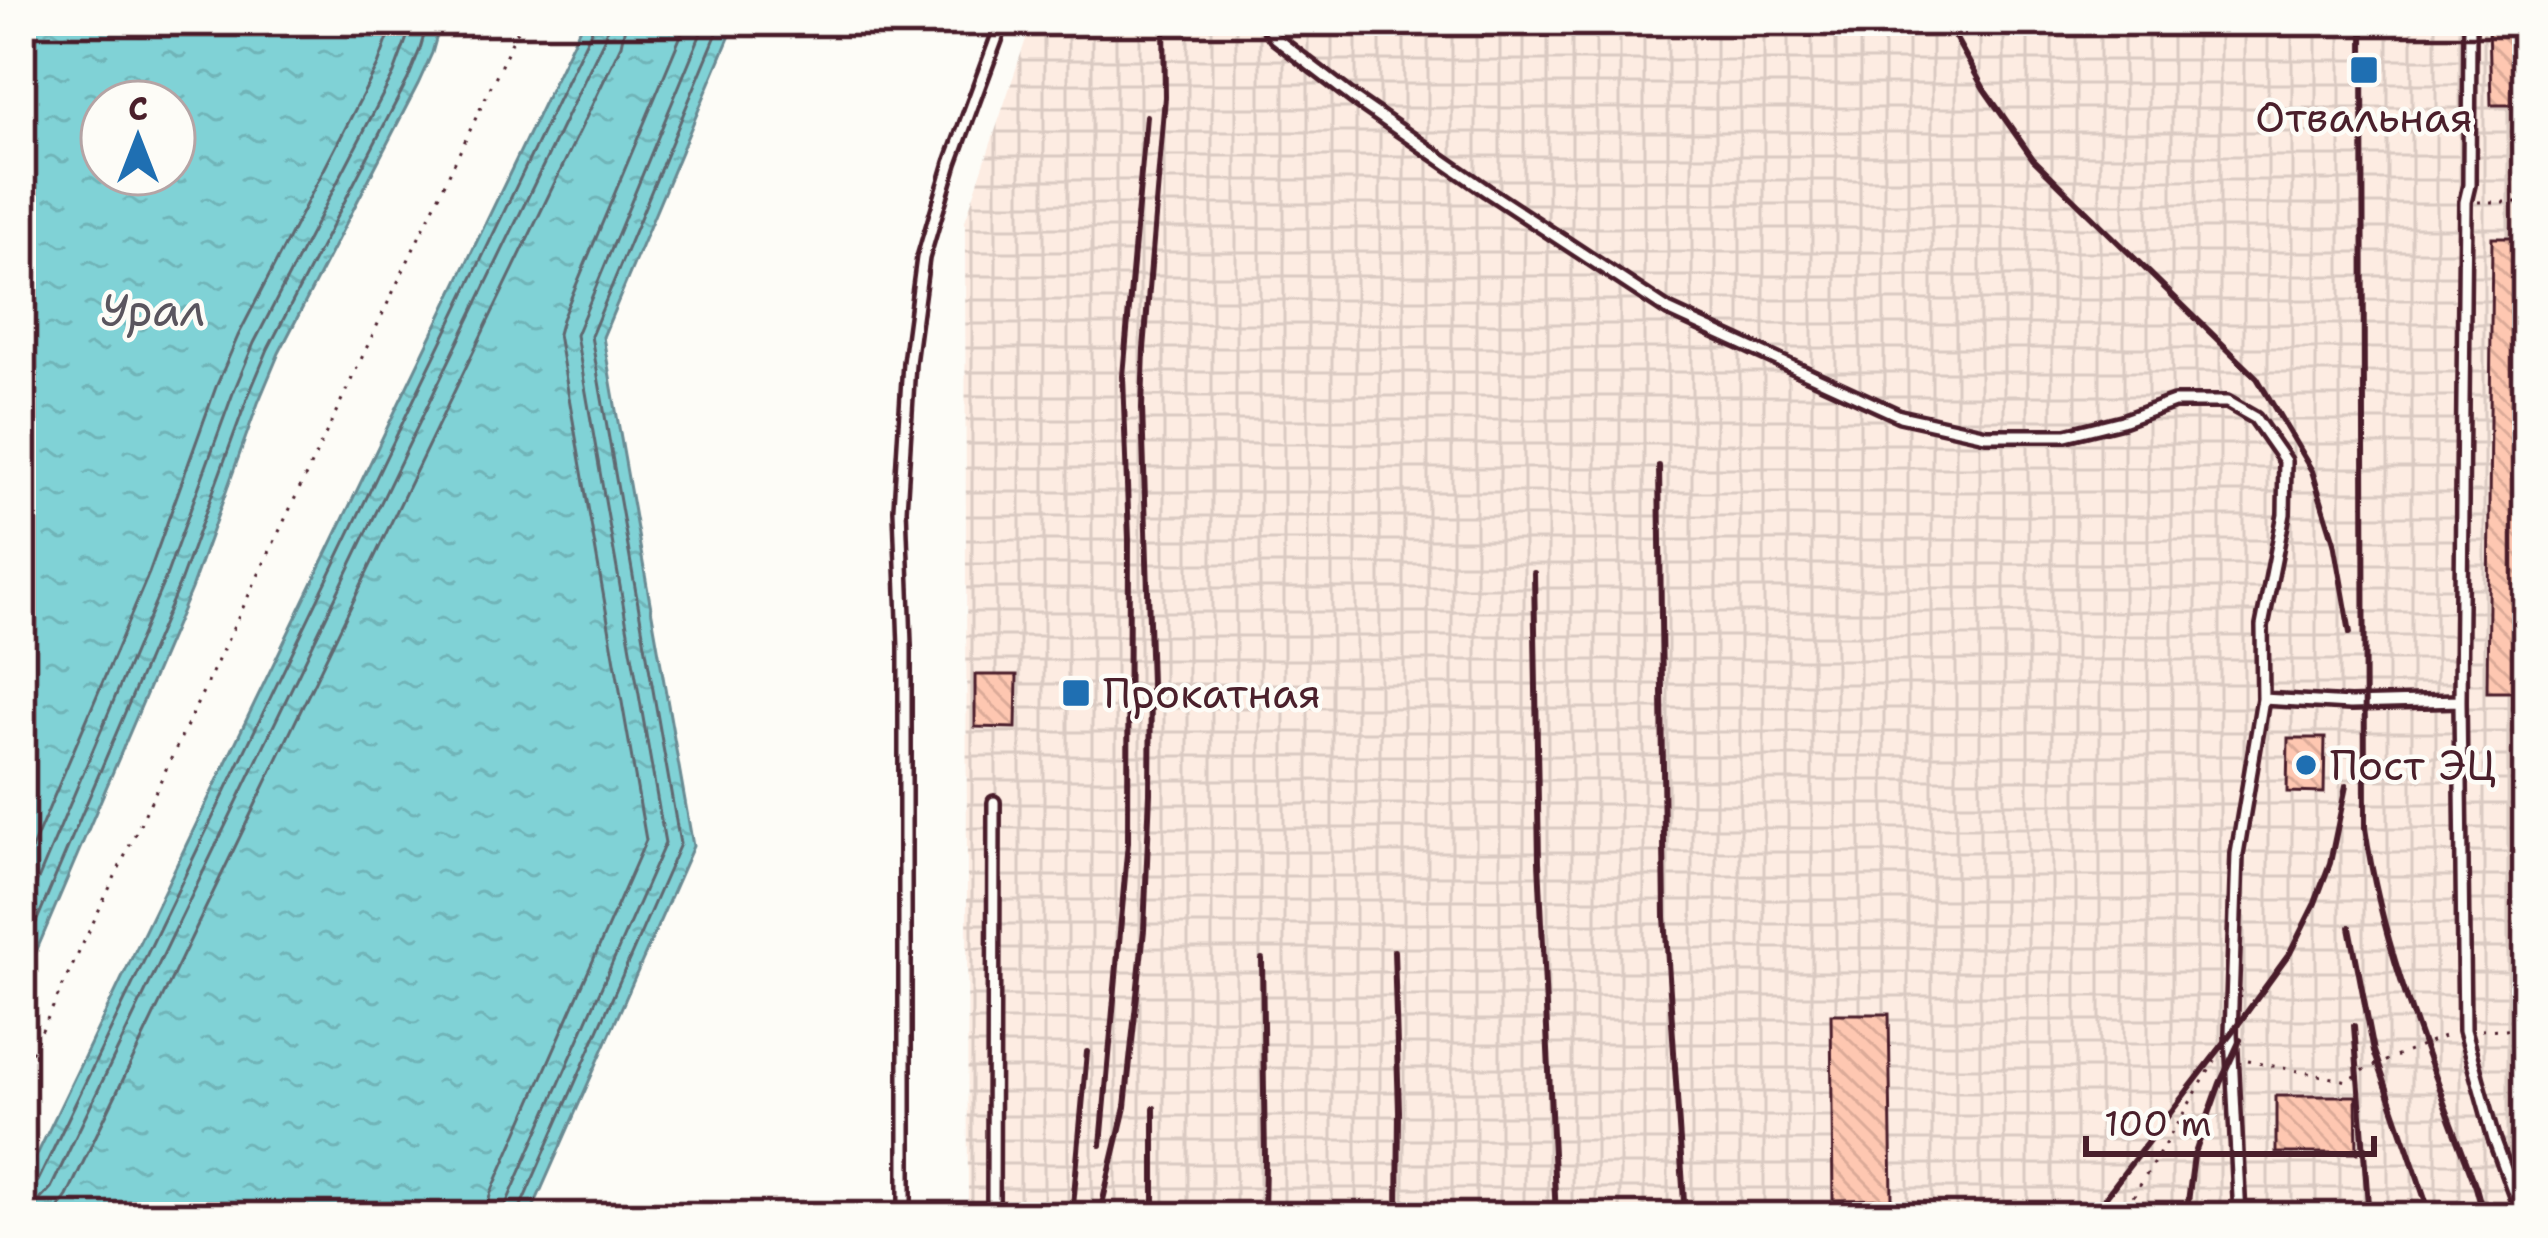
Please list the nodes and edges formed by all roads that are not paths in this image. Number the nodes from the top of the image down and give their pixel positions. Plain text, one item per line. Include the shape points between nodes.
1 (1003, 21) edge
2 (1263, 21) edge
3 (2470, 21) edge
4 (2263, 699) junction
5 (2460, 701) junction
6 (994, 802) dead end
7 (905, 1217) edge
8 (993, 1217) edge
9 (2240, 1217) edge
10 (2523, 1217) edge

1 - 7 lane via 923,258 909,363 900,509
2 - 4 lane via 1356,100 1669,310 1900,416 1986,435 2066,435 2174,402 2227,402 2255,418 2284,460 2284,514 2262,626
3 - 5 lane
4 - 5 lane
4 - 9 lane via 2237,854 2231,1034
5 - 10 lane via 2464,1031
6 - 8 lane

